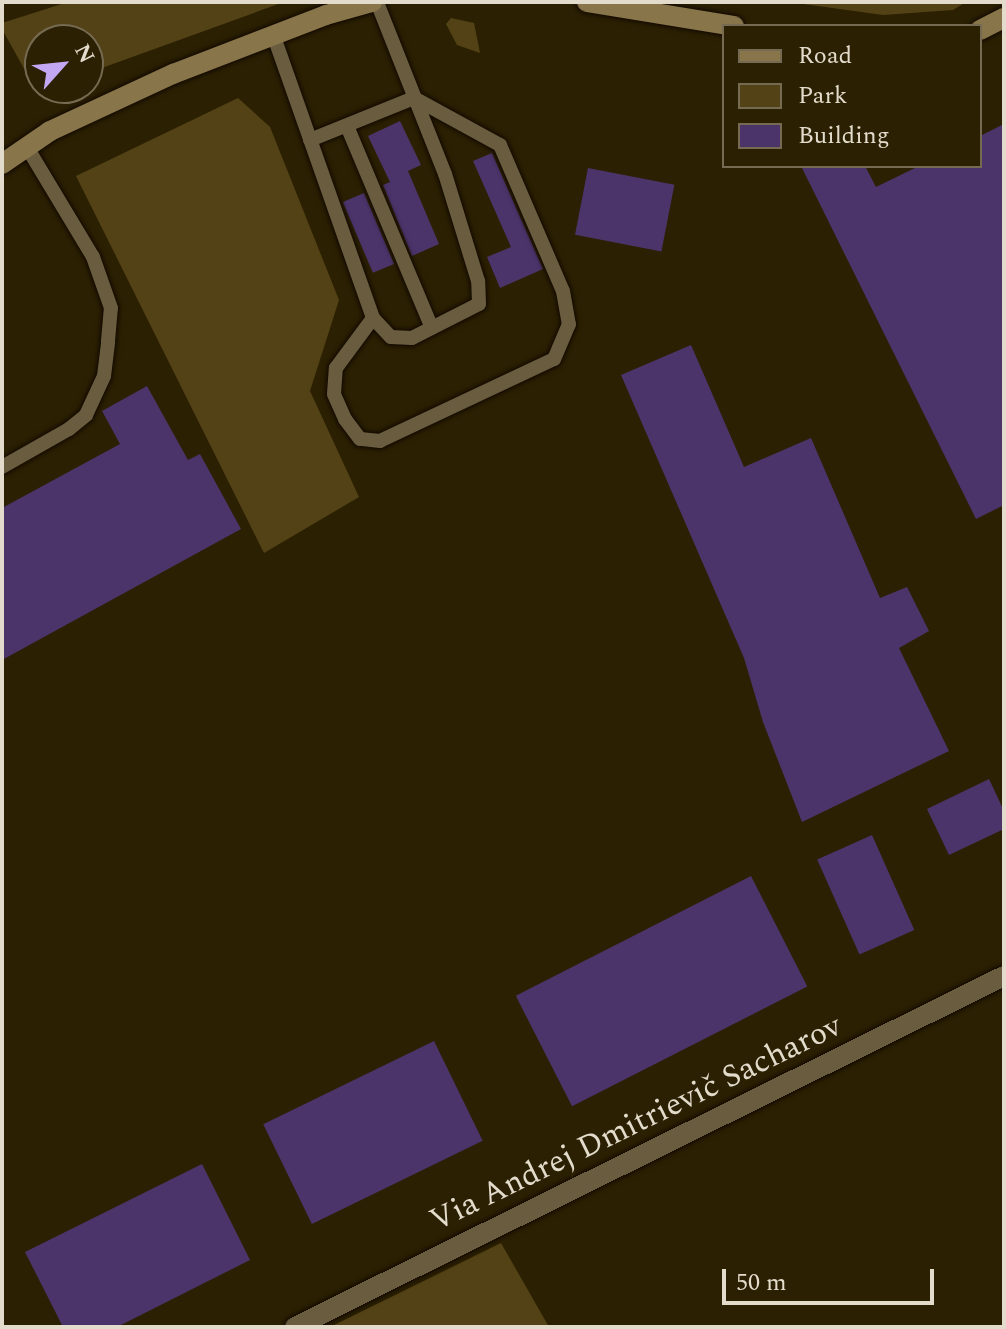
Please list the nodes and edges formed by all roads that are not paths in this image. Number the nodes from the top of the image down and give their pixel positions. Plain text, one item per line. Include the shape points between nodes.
1 (374, 2) edge
2 (587, 2) edge
3 (1004, 18) edge
4 (722, 24) edge
5 (982, 29) edge
6 (273, 34) junction
7 (414, 98) junction
8 (347, 126) junction
9 (310, 140) junction
10 (27, 147) junction
11 (2, 164) edge
12 (373, 318) junction
13 (432, 328) junction
14 (2, 467) edge
15 (1004, 976) edge
16 (295, 1327) edge

1 - 6 street
1 - 7 lane
2 - 4 street
3 - 5 street
6 - 9 lane
6 - 10 street via 173,74 50,131
7 - 8 lane
7 - 12 lane via 500,145 563,291 569,324 554,359 380,441 360,439 334,394 336,368
7 - 13 lane via 445,174 478,281 479,304
8 - 9 lane
8 - 13 lane
9 - 12 lane
10 - 11 street
10 - 14 lane via 93,257 111,308 104,376 86,415
12 - 13 lane via 391,337 412,338
15 - 16 street, Via Andrej Dmitrievič Sacharov

